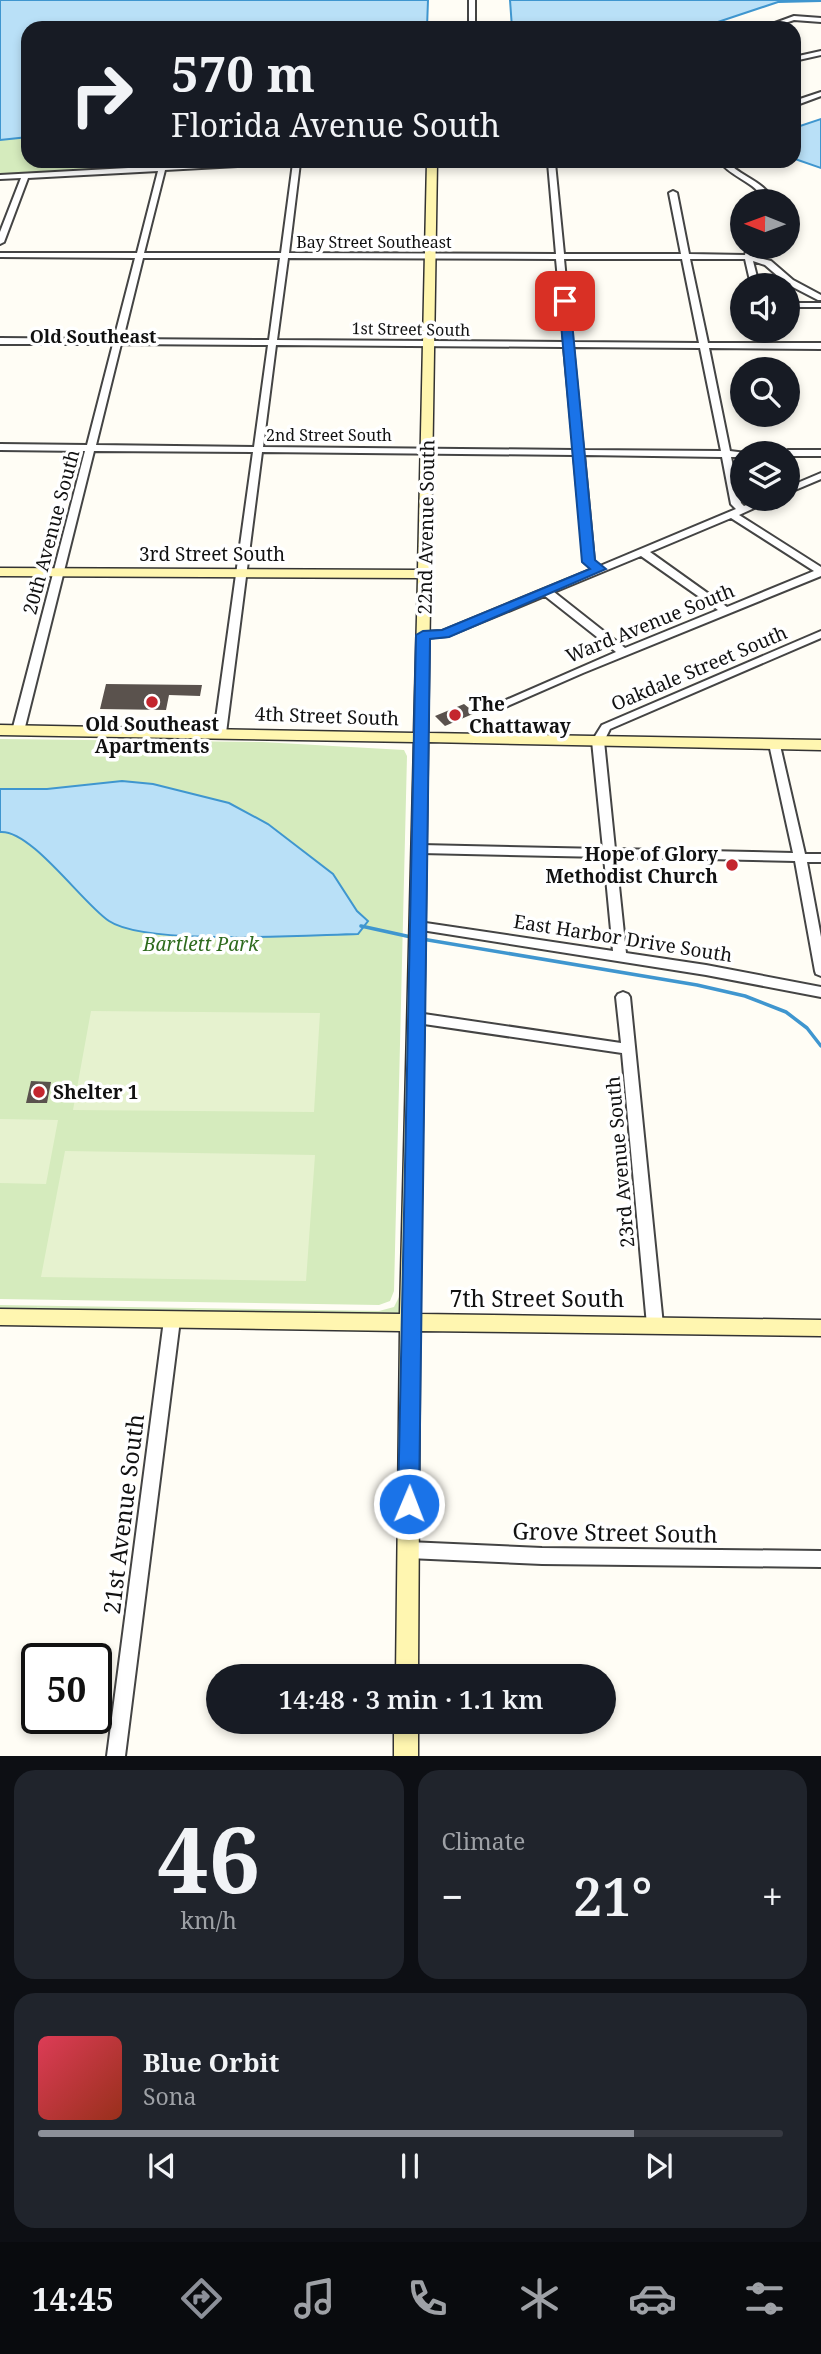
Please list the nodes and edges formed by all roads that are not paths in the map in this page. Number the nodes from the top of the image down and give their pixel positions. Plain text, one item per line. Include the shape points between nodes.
1 (472, 0) edge
2 (821, 20) edge
3 (472, 21) edge
4 (785, 21) edge
5 (821, 53) edge
6 (801, 57) edge
7 (821, 94) edge
8 (801, 101) edge
9 (179, 168) edge
10 (296, 168) edge
11 (432, 168) edge
12 (552, 168) edge
13 (727, 168) edge
14 (162, 169) junction
15 (0, 177) edge
16 (24, 177) junction
17 (762, 189) edge
18 (673, 193) dead end
19 (0, 242) edge
20 (0, 254) edge
21 (140, 255) junction
22 (285, 255) junction
23 (431, 256) junction
24 (560, 257) junction
25 (730, 257) edge
26 (685, 258) junction
27 (755, 259) edge
28 (821, 298) edge
29 (800, 304) edge
30 (821, 304) edge
31 (0, 341) edge
32 (118, 342) junction
33 (273, 342) junction
34 (429, 343) junction
35 (569, 345) junction
36 (704, 346) junction
37 (821, 346) edge
38 (0, 447) edge
39 (90, 448) junction
40 (258, 450) junction
41 (428, 451) junction
42 (579, 452) junction
43 (800, 453) edge
44 (821, 453) edge
45 (726, 454) junction
46 (730, 454) edge
47 (730, 474) edge
48 (821, 476) edge
49 (800, 486) edge
50 (742, 511) edge
51 (732, 515) junction
52 (643, 552) junction
53 (599, 569) junction
54 (58, 571) junction
55 (821, 571) edge
56 (0, 572) edge
57 (242, 573) junction
58 (425, 574) junction
59 (547, 592) junction
60 (726, 611) junction
61 (821, 634) edge
62 (423, 635) junction
63 (624, 653) junction
64 (494, 709) dead end
65 (0, 730) edge
66 (18, 731) junction
67 (220, 733) junction
68 (422, 738) junction
69 (598, 741) junction
70 (775, 744) junction
71 (821, 745) edge
72 (421, 849) junction
73 (610, 854) junction
74 (800, 857) junction
75 (821, 858) edge
76 (419, 926) junction
77 (620, 957) junction
78 (821, 971) edge
79 (821, 992) edge
80 (623, 996) dead end
81 (417, 1018) junction
82 (629, 1049) junction
83 (0, 1317) edge
84 (172, 1320) junction
85 (410, 1323) junction
86 (655, 1325) junction
87 (821, 1328) edge
88 (408, 1550) junction
89 (821, 1559) edge
90 (407, 1664) edge
91 (406, 1734) edge
92 (116, 1755) edge
93 (406, 1755) edge

1 - 3 street
2 - 4 street
5 - 6 street
7 - 8 street
9 - 14 street
10 - 22 street
11 - 23 street, 22nd Avenue South
12 - 24 street
13 - 17 street
14 - 16 street
14 - 21 street
15 - 16 street
16 - 19 street
18 - 26 street
20 - 21 street, Bay Street Southeast
21 - 22 street, Bay Street Southeast
21 - 32 street
22 - 23 street, Bay Street Southeast
22 - 33 street
23 - 24 street, Bay Street Southeast
23 - 34 street, 22nd Avenue South
24 - 26 street, Bay Street Southeast
24 - 35 street
25 - 26 street, Bay Street Southeast
26 - 36 street
27 - 28 street
29 - 30 street
31 - 32 street, 1st Street South
32 - 33 street, 1st Street South
32 - 39 street, 20th Avenue South
33 - 34 street, 1st Street South
33 - 40 street
34 - 35 street, 1st Street South
34 - 41 street, 22nd Avenue South
35 - 36 street, 1st Street South
35 - 42 street
36 - 37 street, 1st Street South
36 - 45 street
38 - 39 street, 2nd Street South
39 - 40 street, 2nd Street South
39 - 54 street, 20th Avenue South
40 - 41 street, 2nd Street South
40 - 57 street
41 - 42 street, 2nd Street South
41 - 58 street, 22nd Avenue South
42 - 45 street, 2nd Street South
42 - 53 street via 589,562
43 - 44 street
45 - 46 street, 2nd Street South
45 - 47 street
48 - 49 street
50 - 51 street
51 - 52 street
51 - 55 street
52 - 53 street
52 - 60 street
53 - 59 street
54 - 56 street, 3rd Street South
54 - 57 street, 3rd Street South
54 - 66 street, 20th Avenue South
55 - 60 street, Ward Avenue South
57 - 58 street, 3rd Street South
57 - 67 street
58 - 62 street, 22nd Avenue South
59 - 62 street via 444,634
59 - 63 street
60 - 63 street, Ward Avenue South
61 - 69 street, Oakdale Street South via 607,727
62 - 68 street, 22nd Avenue South
63 - 64 street, Ward Avenue South
65 - 66 street, 4th Street South
66 - 67 street, 4th Street South
67 - 68 street, 4th Street South
68 - 69 street, 4th Street South
68 - 72 street, 22nd Avenue South
69 - 70 street, 4th Street South
69 - 73 street
70 - 71 street, 4th Street South
70 - 74 street
72 - 73 street
72 - 76 street, 22nd Avenue South
73 - 74 street
73 - 77 street
74 - 75 street
74 - 78 street
76 - 77 street, East Harbor Drive South
76 - 81 street, 22nd Avenue South
77 - 79 street, East Harbor Drive South
80 - 82 street, 23rd Avenue South
81 - 82 street
81 - 85 street, 22nd Avenue South
82 - 86 street, 23rd Avenue South
83 - 84 street, 7th Street South
84 - 85 street, 7th Street South
84 - 92 street, 21st Avenue South
85 - 86 street, 7th Street South
85 - 88 street, 22nd Avenue South
86 - 87 street, 7th Street South
88 - 89 street, Grove Street South
88 - 90 street, 22nd Avenue South
91 - 93 street

